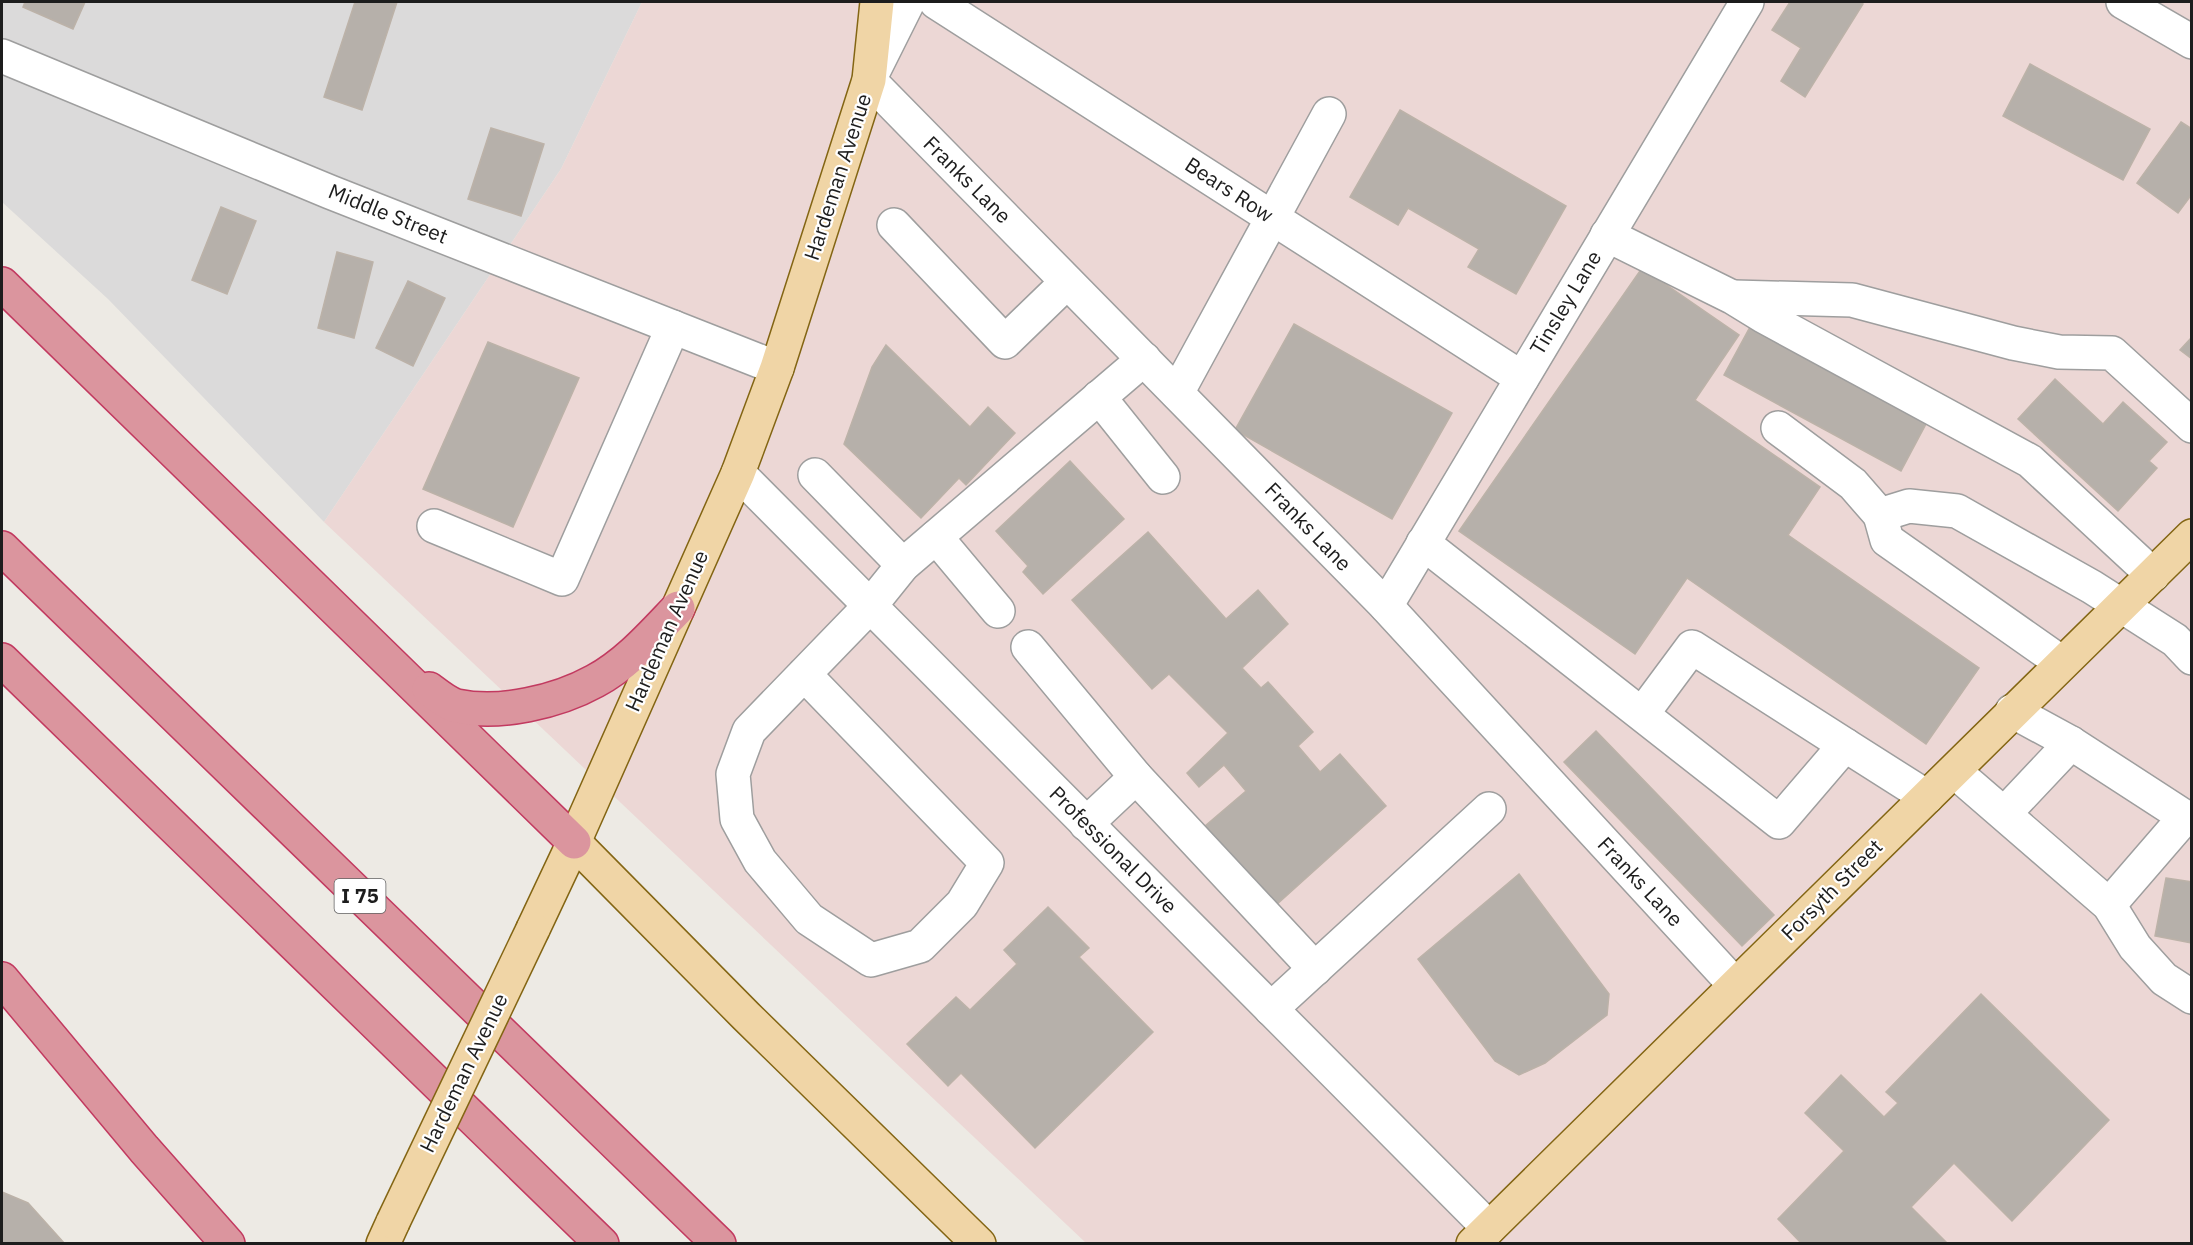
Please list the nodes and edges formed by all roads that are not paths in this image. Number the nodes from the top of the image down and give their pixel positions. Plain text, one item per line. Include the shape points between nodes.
1 (877, 2) edge
2 (908, 2) edge
3 (936, 2) edge
4 (1747, 2) edge
5 (2123, 2) edge
6 (2192, 42) edge
7 (2, 56) edge
8 (869, 80) junction
9 (1329, 114) dead end
10 (1273, 218) junction
11 (894, 225) dead end
12 (1607, 235) junction
13 (1067, 282) junction
14 (2, 284) edge
15 (1732, 297) junction
16 (673, 327) junction
17 (1144, 359) junction
18 (777, 368) junction
19 (1522, 378) junction
20 (1177, 393) junction
21 (1099, 397) junction
22 (2192, 426) edge
23 (1778, 428) dead end
24 (738, 473) junction
25 (815, 475) dead end
26 (1163, 477) dead end
27 (1880, 515) junction
28 (434, 526) dead end
29 (2192, 536) edge
30 (936, 537) junction
31 (1423, 543) junction
32 (2, 548) edge
33 (903, 565) junction
34 (2153, 575) junction
35 (870, 606) junction
36 (1386, 606) junction
37 (2121, 606) junction
38 (678, 608) junction
39 (998, 611) dead end
40 (1028, 646) dead end
41 (2192, 658) edge
42 (2, 660) edge
43 (2062, 663) junction
44 (396, 668) junction
45 (804, 674) junction
46 (2012, 711) junction
47 (1643, 713) junction
48 (2071, 743) junction
49 (1845, 746) junction
50 (1954, 771) junction
51 (1136, 777) junction
52 (1927, 797) junction
53 (1489, 809) dead end
54 (2005, 813) junction
55 (2188, 819) edge
56 (1086, 824) junction
57 (574, 842) junction
58 (2109, 905) junction
59 (1315, 969) junction
60 (2, 980) edge
61 (1735, 986) junction
62 (2192, 997) edge
63 (1271, 1009) junction
64 (388, 1233) edge
65 (1481, 1236) edge
66 (228, 1244) edge
67 (602, 1244) edge
68 (719, 1244) edge
69 (980, 1244) edge

1 - 8 main road
2 - 8 street, Hardeman Avenue
3 - 10 street, Bears Row
4 - 12 street, Tinsley Lane
5 - 6 street
7 - 16 street, Middle Street via 330,192
8 - 13 street, Franks Lane
8 - 18 main road, Hardeman Avenue
9 - 10 street
10 - 19 street, Bears Row
10 - 20 street
11 - 13 street via 1005,342
12 - 15 street
12 - 19 street, Tinsley Lane
13 - 17 street, Franks Lane
14 - 44 highway
15 - 22 street via 1852,300 2013,343 2059,352 2112,353
15 - 34 street via 2030,461
16 - 18 street, Middle Street
16 - 28 street via 562,579
17 - 20 street, Franks Lane
17 - 21 street
18 - 24 main road, Hardeman Avenue
19 - 31 street, Tinsley Lane
20 - 36 street, Franks Lane
21 - 26 street
21 - 30 street
23 - 27 street via 1853,483
24 - 35 street, Professional Drive
24 - 38 main road, Hardeman Avenue
25 - 33 street
27 - 37 street via 1909,506 1957,511
27 - 43 street via 1887,540
29 - 34 main road, Forsyth Street
30 - 33 street
30 - 39 street
31 - 36 street, Tinsley Lane
31 - 47 street
32 - 68 highway, I 75
33 - 35 street
34 - 37 main road, Forsyth Street
35 - 45 street
35 - 56 street, Professional Drive
36 - 61 street, Franks Lane
37 - 41 street via 2175,640
37 - 43 main road, Forsyth Street
38 - 44 highway via 632,654 596,681 561,697 529,704 495,708 455,706
38 - 57 main road, Hardeman Avenue
40 - 51 street
42 - 67 highway
43 - 46 main road, Forsyth Street
44 - 57 highway
45 - 45 street via 987,863 962,904 920,946 871,960 809,919 760,861 737,819 733,774 749,731
46 - 48 street
46 - 50 main road, Forsyth Street
47 - 49 street via 1692,647
47 - 49 street via 1779,822
48 - 54 street
48 - 55 street
49 - 52 street
50 - 52 main road, Forsyth Street
50 - 54 street
51 - 56 street
51 - 59 street
52 - 61 main road, Forsyth Street
53 - 59 street
54 - 58 street
55 - 58 street
56 - 63 street, Professional Drive
57 - 64 main road, Hardeman Avenue, bridge
57 - 69 main road
58 - 62 street via 2135,946 2164,979
59 - 63 street
60 - 66 highway
61 - 65 main road, Forsyth Street
63 - 65 street, Professional Drive

